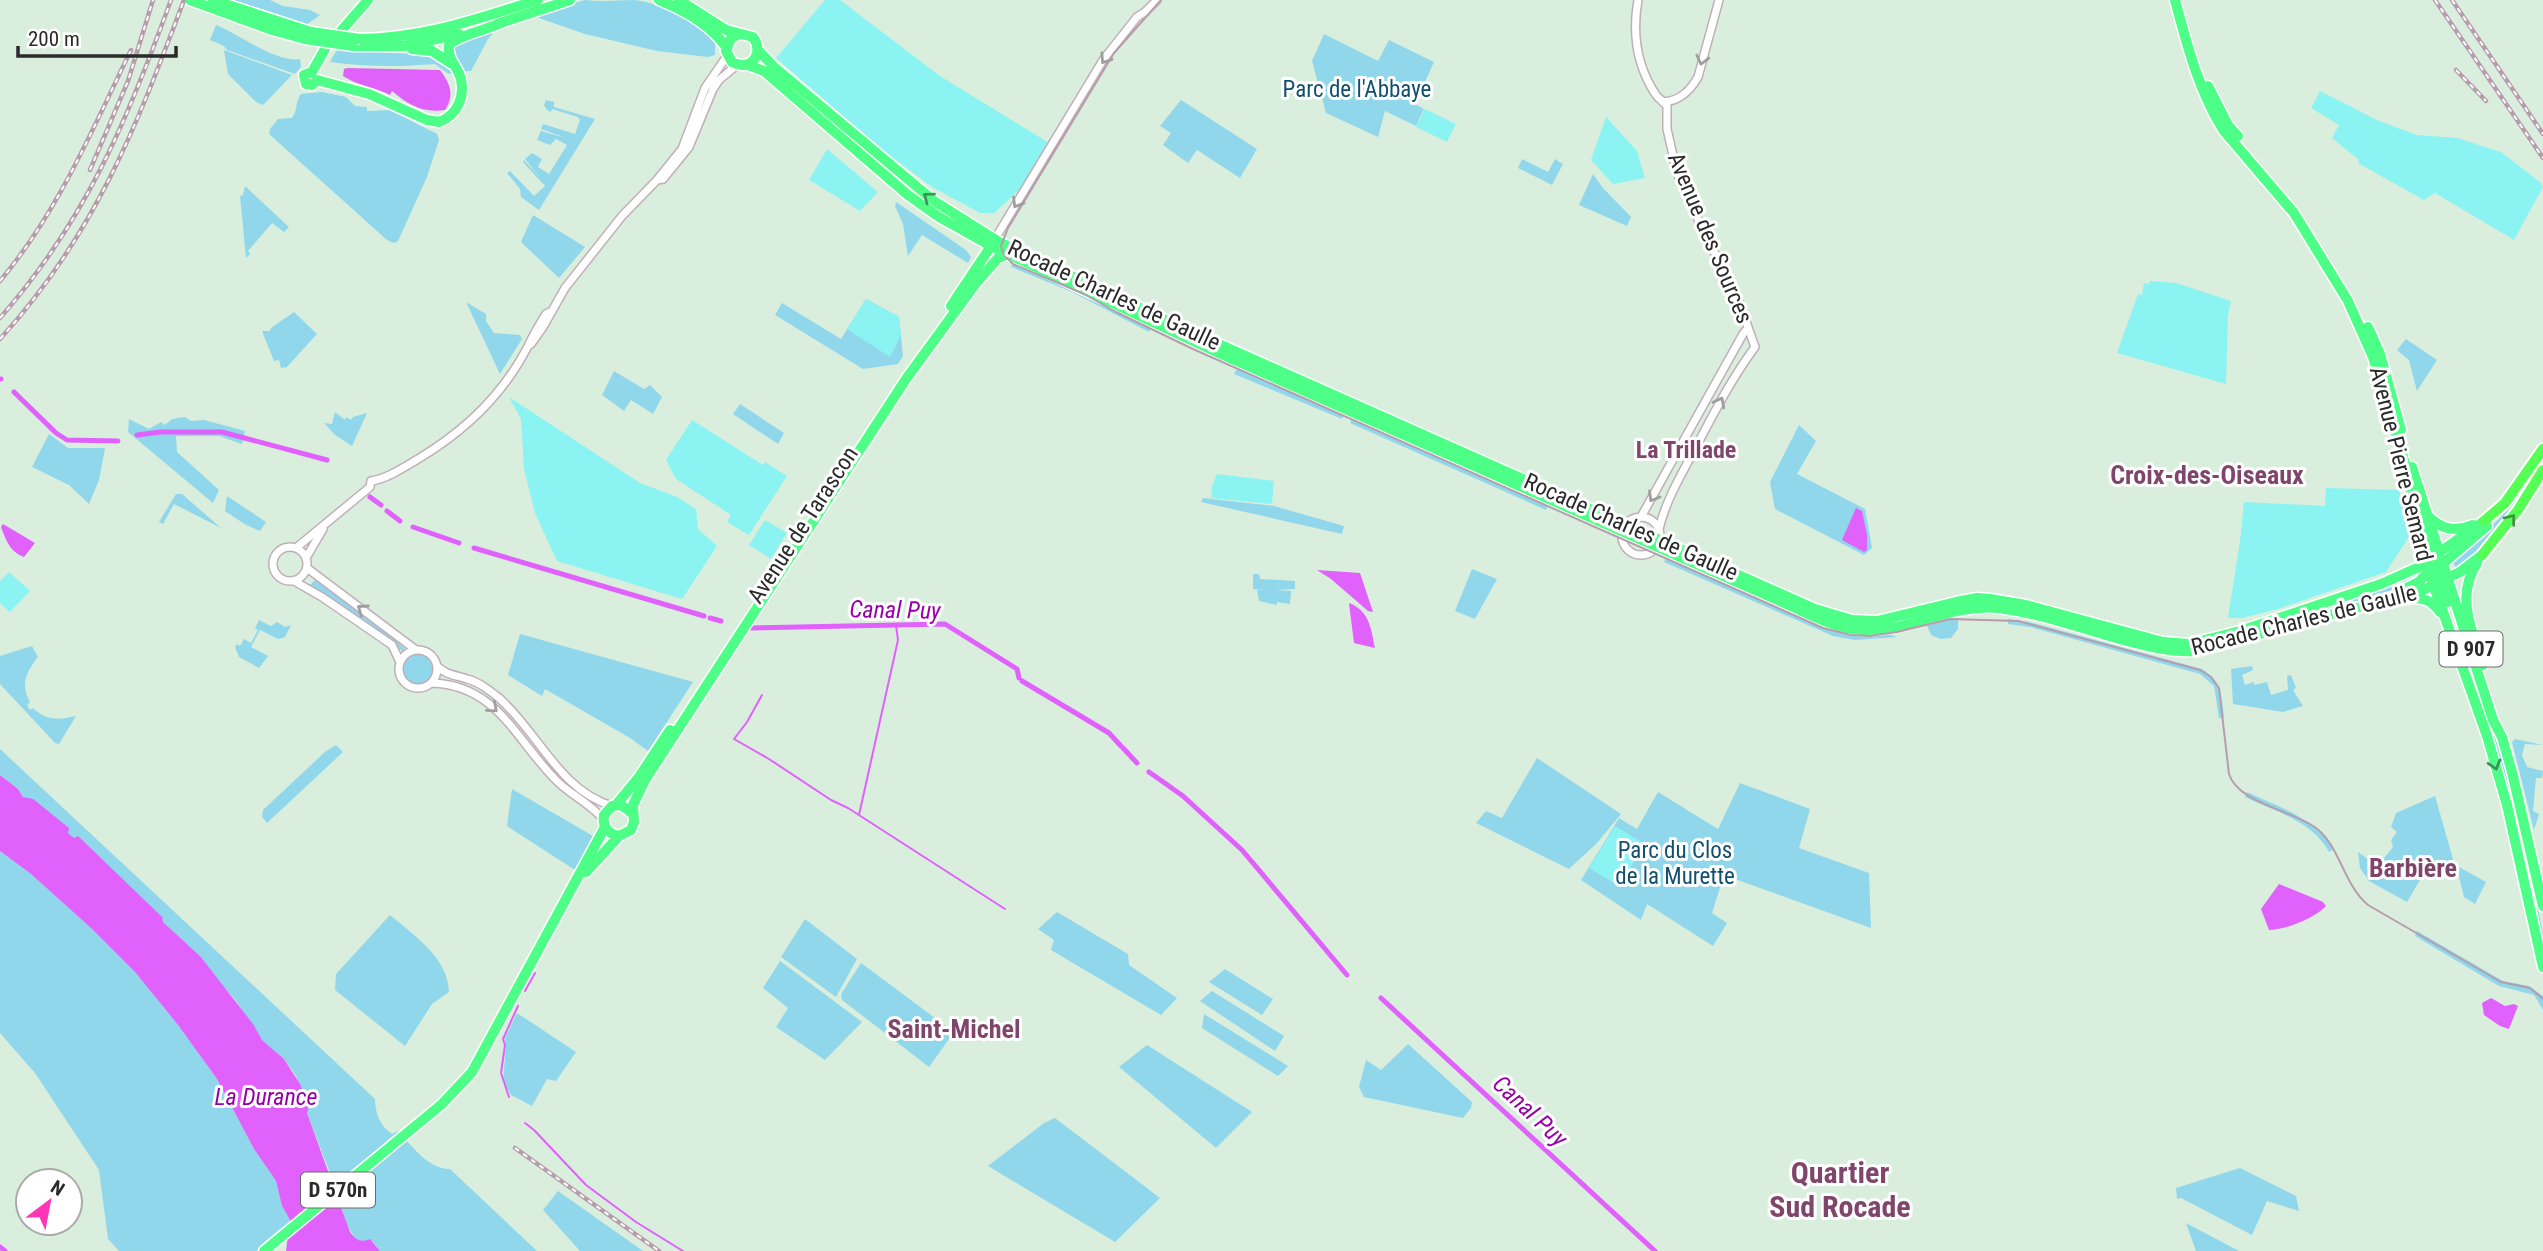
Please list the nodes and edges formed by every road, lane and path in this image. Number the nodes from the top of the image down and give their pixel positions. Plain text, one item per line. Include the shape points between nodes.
1 (190, 0) edge
2 (368, 0) edge
3 (538, 0) edge
4 (570, 0) edge
5 (659, 0) edge
6 (1157, 0) edge
7 (1638, 0) edge
8 (1719, 0) edge
9 (2177, 0) edge
10 (682, 1) edge
11 (208, 2) edge
12 (503, 22) junction
13 (341, 31) dead end
14 (739, 34) junction
15 (356, 42) junction
16 (369, 46) junction
17 (325, 49) dead end
18 (758, 50) junction
19 (725, 55) junction
20 (743, 65) junction
21 (455, 66) junction
22 (1663, 102) junction
23 (657, 180) junction
24 (951, 224) junction
25 (991, 240) junction
26 (1011, 252) junction
27 (983, 258) junction
28 (976, 283) junction
29 (1748, 328) junction
30 (1752, 338) junction
31 (1737, 345) junction
32 (2543, 449) edge
33 (2543, 470) edge
34 (2505, 503) junction
35 (2426, 514) junction
36 (332, 517) junction
37 (1641, 517) junction
38 (2484, 521) junction
39 (1624, 528) junction
40 (1658, 538) junction
41 (296, 548) junction
42 (2482, 555) junction
43 (306, 558) junction
44 (307, 568) junction
45 (2435, 568) junction
46 (293, 582) junction
47 (1995, 592) dead end
48 (2373, 604) junction
49 (2026, 606) junction
50 (1883, 614) dead end
51 (2444, 615) junction
52 (1839, 617) junction
53 (2115, 630) junction
54 (2173, 636) dead end
55 (416, 650) junction
56 (400, 662) junction
57 (437, 667) junction
58 (432, 683) junction
59 (2502, 737) junction
60 (614, 805) junction
61 (632, 813) junction
62 (604, 823) junction
63 (619, 836) junction
64 (572, 888) junction
65 (2543, 906) edge
66 (2543, 967) edge
67 (264, 1251) edge

1 - 11 main road
2 - 13 main road
3 - 15 main road via 439,30
4 - 12 main road
5 - 19 main road via 701,22
6 -> 25 street, Avenue de Tarascon via 1103,60
7 - 22 street via 1635,44
8 -> 22 street via 1698,77 1680,97
9 - 35 main road, Avenue Pierre Semard via 2200,66 2228,125 2293,203 2369,329
9 - 45 main road, Avenue Pierre Semard via 2192,60 2222,129 2294,214 2363,331
10 - 14 main road
11 - 15 main road, bridge via 272,30
12 - 16 main road via 404,46
12 - 21 main road via 452,41 448,51
14 - 18 main road via 753,37
14 - 19 main road via 730,38
15 - 16 main road
16 - 21 main road via 425,49
17 - 21 main road via 314,76 439,122 454,113 461,97 461,78
18 - 20 main road via 756,59
25 -> 18 main road, Rocade Charles de Gaulle via 904,178
19 - 20 main road
19 - 23 street via 705,88 682,149
20 - 23 street via 724,75 713,89 686,153
20 - 24 main road, Rocade Charles de Gaulle via 764,71 908,195
22 - 29 street, Avenue des Sources via 1668,109 1667,129 1677,173 1734,288
23 - 36 street via 565,288 536,338 472,422
24 - 25 main road, Rocade Charles de Gaulle
24 - 27 main road, Rocade Charles de Gaulle via 980,246
25 - 26 main road, Rocade Charles de Gaulle
25 - 27 main road, Avenue de Tarascon
25 - 28 main road, Avenue de Tarascon via 989,261
26 - 28 main road, Avenue de Tarascon via 998,258
26 - 39 main road, Rocade Charles de Gaulle via 1223,355
27 - 60 main road, Avenue de Tarascon via 865,428 639,777
28 - 61 main road, Avenue de Tarascon via 867,437 645,780
29 - 30 street, Avenue des Sources
29 - 31 street
30 - 31 street
40 -> 30 street, Avenue des Sources via 1666,505 1733,378 1755,347
31 -> 37 street
32 - 34 highway, Rocade Charles de Gaulle
42 -> 33 highway
34 - 38 highway, Rocade Charles de Gaulle
34 - 45 main road via 2490,523
35 - 38 main road via 2448,529
35 - 45 main road, Avenue Pierre Semard
36 - 41 street
36 - 43 street
37 - 39 street via 1633,518
37 - 40 street via 1654,522
38 - 45 main road, Rocade Charles de Gaulle
39 - 40 main road, Rocade Charles de Gaulle
39 - 40 street via 1624,546 1634,554 1646,555
40 - 48 main road, Rocade Charles de Gaulle via 1828,622 1860,630 1888,629 1959,609 1991,608 2162,650 2188,652
40 - 52 main road, Rocade Charles de Gaulle
41 - 43 street
41 - 46 street via 281,549 273,563 278,577
42 - 45 main road, Rocade Charles de Gaulle via 2472,564
42 - 59 main road via 2468,582 2465,602
43 - 44 street
44 - 46 street
55 -> 44 street
45 - 48 main road, Rocade Charles de Gaulle
45 - 51 main road, Avenue Pierre Semard / D 907
45 - 53 main road, Rocade Charles de Gaulle via 2195,643 2163,642
45 - 59 main road, Avenue Pierre Semard / D 907
46 - 56 street via 392,645
47 - 49 main road
48 - 51 main road via 2423,598
49 - 52 main road, Rocade Charles de Gaulle via 1977,598 1878,621
49 - 53 main road, Rocade Charles de Gaulle
50 - 52 main road
51 -> 66 main road, Avenue Pierre Semard / D 907 via 2504,795
53 - 54 main road
55 - 56 street
55 - 57 street via 428,653
56 - 58 street via 400,677 406,685 420,688
57 - 58 street
57 - 60 street via 445,674 473,681 498,698 563,774 591,796
58 -> 62 street via 468,690 495,708 555,779
59 - 65 main road, Avenue Pierre Semard / D 907
60 - 61 main road via 625,806
60 - 62 main road via 606,811
61 - 63 main road via 633,826
62 - 63 main road via 608,832
62 - 64 main road
63 - 64 main road
64 - 67 main road, D 570n via 465,1081

